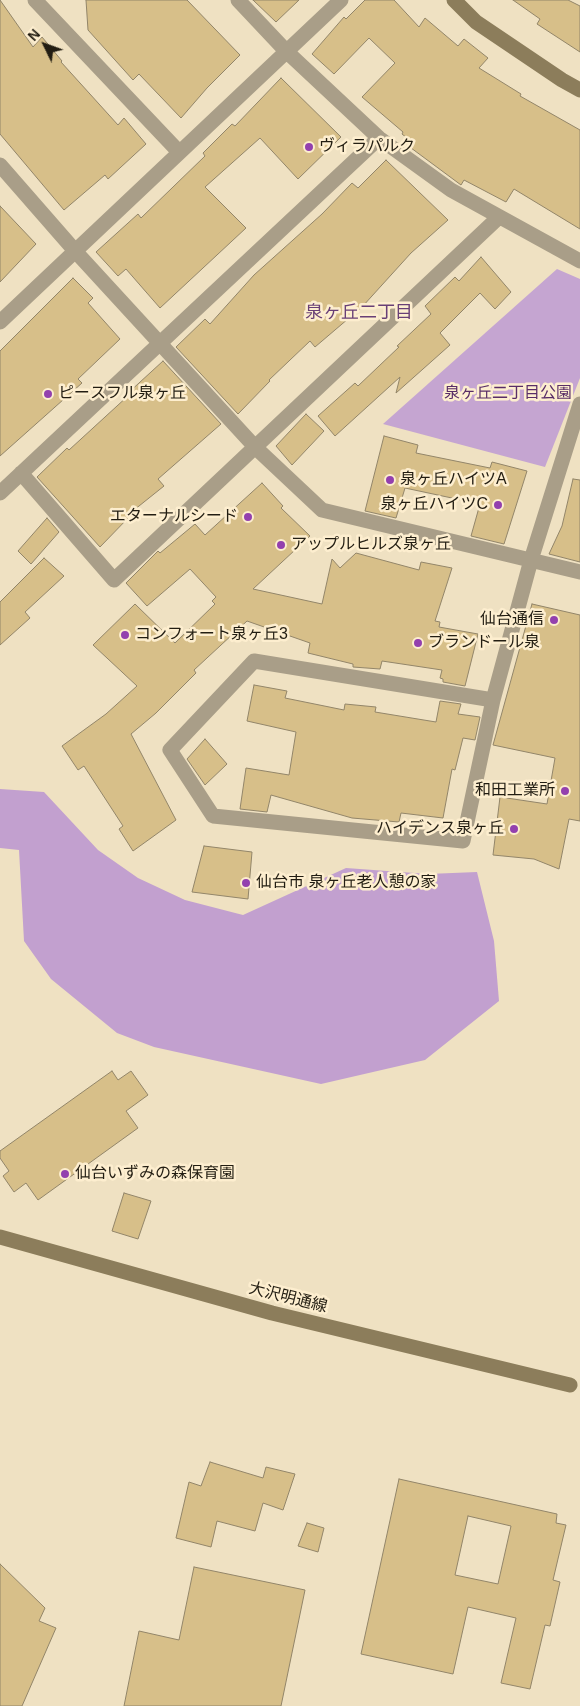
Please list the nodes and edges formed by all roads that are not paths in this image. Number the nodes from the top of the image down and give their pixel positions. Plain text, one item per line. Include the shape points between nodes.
1 (35, 0) edge
2 (238, 0) edge
3 (341, 0) edge
4 (454, 0) edge
5 (286, 51) junction
6 (580, 90) edge
7 (380, 138) junction
8 (179, 152) junction
9 (0, 165) edge
10 (499, 217) junction
11 (76, 252) junction
12 (580, 261) edge
13 (0, 322) edge
14 (160, 343) junction
15 (580, 404) edge
16 (256, 448) junction
17 (22, 474) junction
18 (0, 493) edge
19 (531, 560) junction
20 (580, 572) edge
21 (493, 700) junction
22 (0, 1237) edge
23 (570, 1385) dead end

1 - 8 street
2 - 5 street
3 - 5 street
4 - 6 street via 476,22
5 - 7 street
5 - 8 street
7 - 10 street via 451,190
7 - 14 street
8 - 11 street
9 - 11 street
10 - 12 street
10 - 16 street
11 - 13 street
11 - 14 street
14 - 16 street
14 - 17 street
15 - 19 street
16 - 17 street via 114,580
16 - 19 street via 322,510
17 - 18 street
19 - 20 street
19 - 21 street
21 - 21 street via 463,840 213,816 170,750 254,661
22 - 23 street, 大沢明通線 via 272,1313

